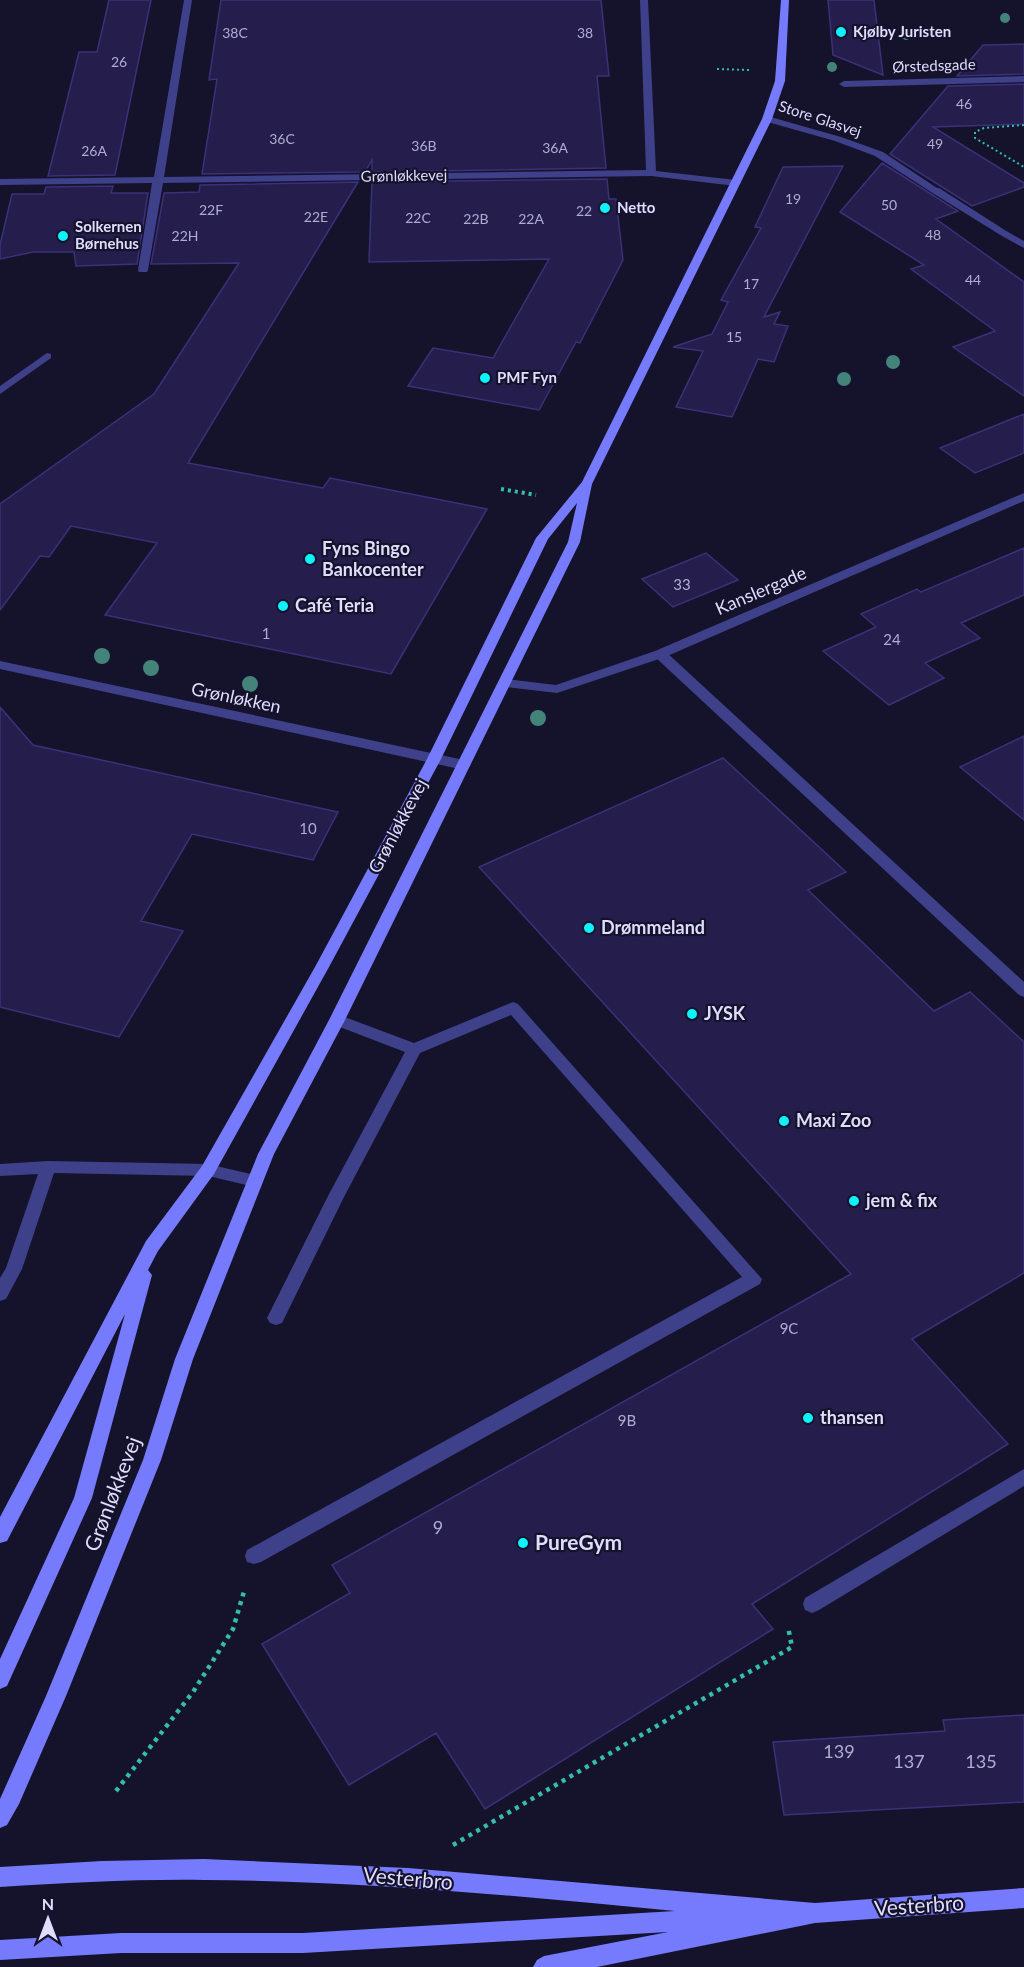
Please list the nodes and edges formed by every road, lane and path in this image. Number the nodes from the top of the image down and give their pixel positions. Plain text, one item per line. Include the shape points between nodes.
1 (188, 0) edge
2 (644, 0) edge
3 (785, 0) edge
4 (1024, 79) edge
5 (844, 84) dead end
6 (768, 119) junction
7 (1024, 125) edge
8 (1024, 167) edge
9 (651, 173) junction
10 (158, 180) junction
11 (0, 182) edge
12 (736, 183) junction
13 (1024, 245) edge
14 (143, 270) dead end
15 (47, 356) dead end
16 (0, 391) edge
17 (587, 483) junction
18 (1024, 497) edge
19 (660, 654) junction
20 (0, 665) edge
21 (506, 683) junction
22 (434, 759) junction
23 (464, 765) junction
24 (1024, 991) edge
25 (337, 1020) junction
26 (414, 1049) junction
27 (48, 1167) junction
28 (0, 1170) edge
29 (208, 1170) junction
30 (255, 1181) junction
31 (152, 1246) junction
32 (0, 1294) edge
33 (276, 1318) dead end
34 (1024, 1477) edge
35 (0, 1535) edge
36 (254, 1556) joint
37 (812, 1604) joint
38 (0, 1680) edge
39 (116, 1791) dead end
40 (0, 1818) edge
41 (447, 1848) dead end
42 (0, 1877) edge
43 (1024, 1899) edge
44 (815, 1913) junction
45 (0, 1950) edge
46 (544, 1967) edge

1 - 10 street
2 - 9 street
3 - 6 main road, Store Glasvej via 780,81
4 - 5 street, Ørstedsgade
6 - 12 main road, Grønløkkevej
6 - 13 street, Store Glasvej via 879,154
7 - 8 path via 984,128 975,132 975,138
9 - 10 street, Grønløkkevej
9 - 12 street, Grønløkkevej
10 - 11 street, Grønløkkevej
10 - 14 street
12 - 17 main road, Grønløkkevej
15 - 16 street
17 - 21 main road, Grønløkkevej via 574,542
17 - 22 main road, Grønløkkevej via 542,538
18 - 19 street, Kanslergade
19 - 21 street, Kanslergade via 557,689
19 - 24 street
20 - 22 street, Grønløkken
21 - 23 main road, Grønløkkevej
22 - 23 street, Grønløkken
22 - 29 main road, Grønløkkevej
23 - 25 main road, Grønløkkevej
25 - 26 street
25 - 30 main road, Grønløkkevej
26 - 33 street
26 - 36 street via 513,1008 754,1279
27 - 28 street
27 - 29 street
27 - 32 street via 14,1269
29 - 30 street
29 - 31 main road, Grønløkkevej
30 - 40 main road, Grønløkkevej via 183,1359 152,1460 56,1696
31 - 35 main road, Grønløkkevej
31 - 38 main road via 82,1498
34 - 37 street
36 - 39 path via 233,1629 194,1692
37 - 41 path via 786,1618 792,1647
42 - 44 main road, Vesterbro via 84,1870 313,1871
43 - 44 main road, Vesterbro
44 - 45 main road via 303,1943 121,1943
44 - 46 main road, Vesterbro

